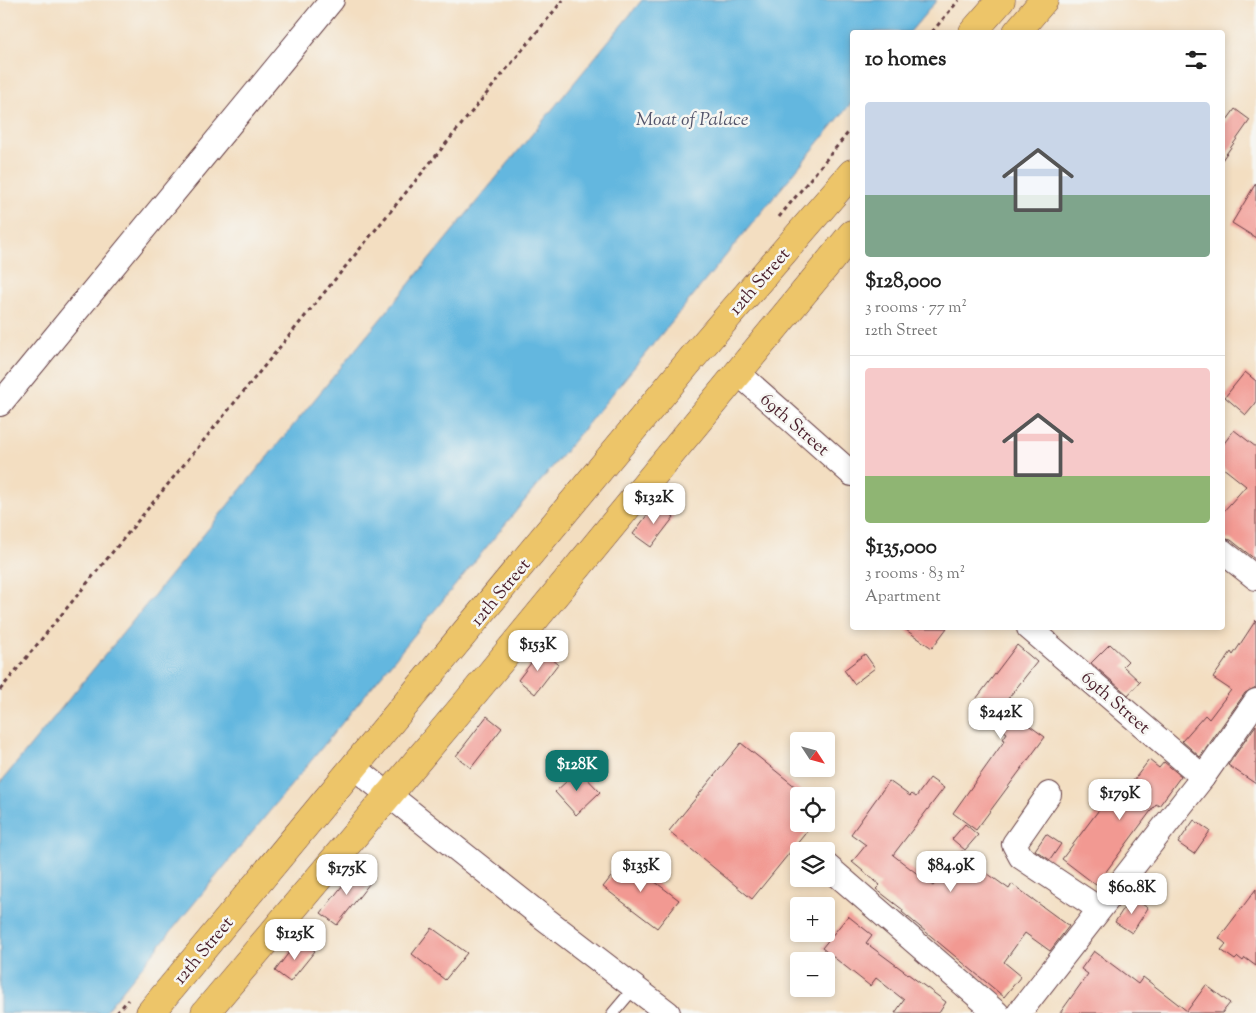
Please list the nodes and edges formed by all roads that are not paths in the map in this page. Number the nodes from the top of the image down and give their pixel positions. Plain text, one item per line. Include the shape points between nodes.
1 (332, 0) edge
2 (1001, 0) edge
3 (1044, 0) edge
4 (975, 30) edge
5 (1019, 30) edge
6 (850, 174) edge
7 (850, 236) edge
8 (738, 373) junction
9 (0, 404) edge
10 (850, 472) edge
11 (1225, 553) edge
12 (1256, 578) edge
13 (1031, 630) edge
14 (1256, 701) edge
15 (355, 768) junction
16 (1203, 777) junction
17 (1049, 794) dead end
18 (389, 795) junction
19 (835, 873) edge
20 (1099, 909) junction
21 (635, 987) junction
22 (150, 1013) edge
23 (206, 1013) edge
24 (613, 1013) edge
25 (668, 1013) edge
26 (997, 1013) edge
27 (1019, 1013) edge

1 - 9 street
2 - 4 main road
3 - 5 main road
6 - 15 main road, 12th Street via 687,365
7 - 8 main road
8 - 10 street, 69th Street
8 - 18 main road
11 - 12 street
13 - 16 street, 69th Street
14 - 16 street
15 - 18 street
15 - 22 main road, 12th Street
16 - 20 street
17 - 20 street via 1018,835 1014,844 1016,851
18 - 21 street
18 - 23 main road
19 - 26 street
20 - 27 street
21 - 24 lane
21 - 25 street

